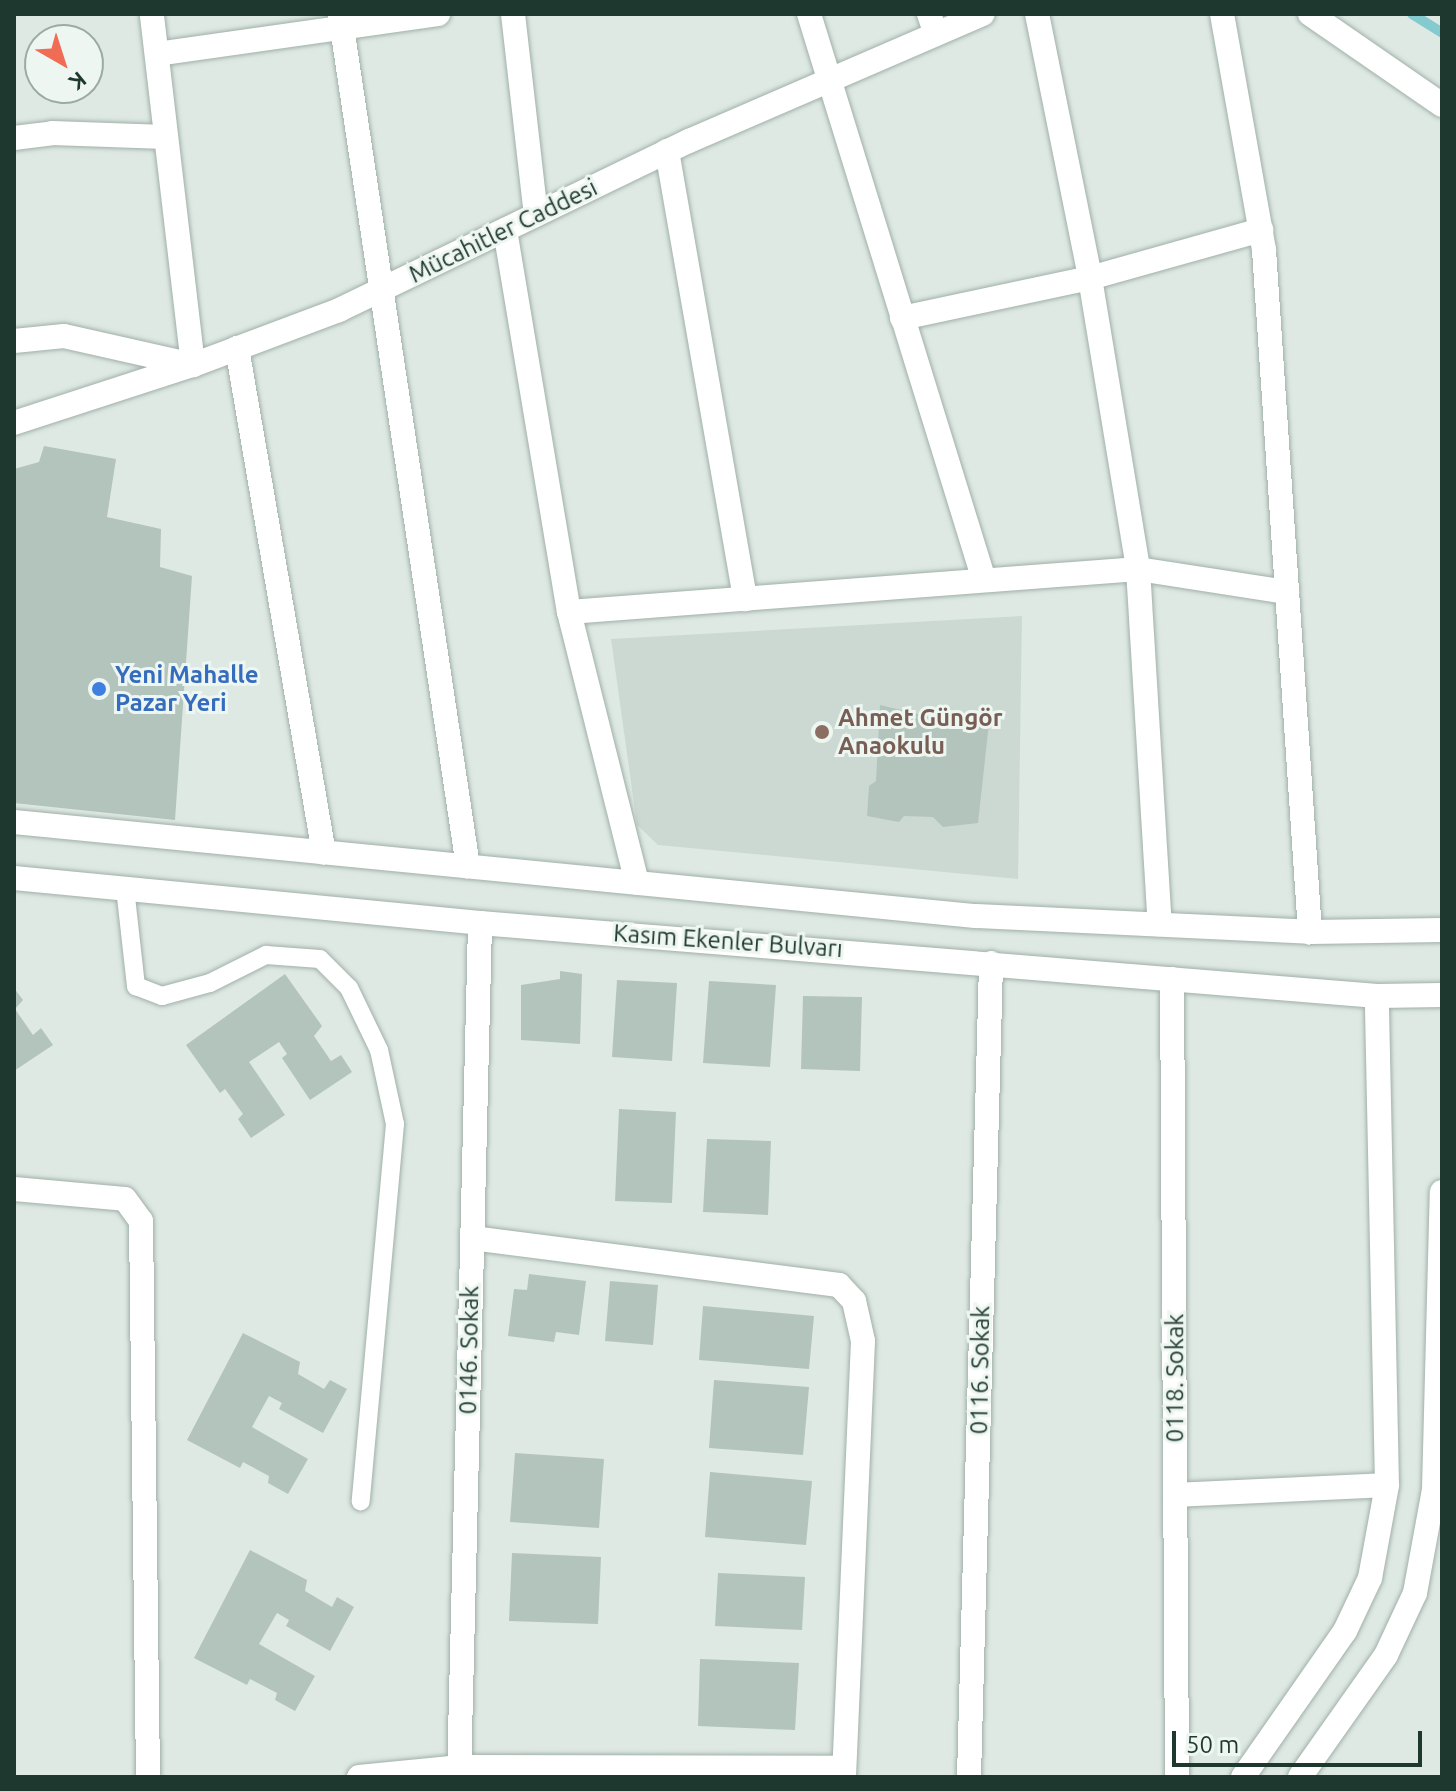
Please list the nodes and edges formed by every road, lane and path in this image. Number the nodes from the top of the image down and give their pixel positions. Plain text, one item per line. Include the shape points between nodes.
1 (152, 14) edge
2 (438, 14) edge
3 (513, 14) edge
4 (809, 14) edge
5 (983, 14) edge
6 (1037, 14) edge
7 (1222, 14) edge
8 (1310, 14) edge
9 (341, 20) edge
10 (933, 24) edge
11 (157, 54) junction
12 (830, 81) junction
13 (1442, 105) edge
14 (166, 137) junction
15 (14, 138) edge
16 (667, 151) junction
17 (536, 215) junction
18 (505, 230) junction
19 (1261, 230) junction
20 (1090, 278) junction
21 (378, 291) junction
22 (902, 318) junction
23 (14, 341) edge
24 (237, 348) junction
25 (193, 365) junction
26 (14, 423) edge
27 (1138, 569) junction
28 (984, 580) junction
29 (1287, 592) junction
30 (745, 599) junction
31 (569, 612) junction
32 (14, 822) edge
33 (324, 853) junction
34 (468, 866) junction
35 (14, 878) edge
36 (637, 883) junction
37 (125, 888) junction
38 (480, 923) junction
39 (1160, 924) junction
40 (1442, 930) edge
41 (1310, 932) junction
42 (991, 963) junction
43 (1172, 979) junction
44 (1442, 995) edge
45 (1377, 996) junction
46 (14, 1189) edge
47 (1442, 1192) edge
48 (472, 1238) junction
49 (1438, 1464) edge
50 (1387, 1485) junction
51 (1175, 1495) junction
52 (361, 1501) dead end
53 (459, 1772) edge
54 (844, 1772) edge
55 (148, 1777) edge
56 (359, 1777) edge
57 (969, 1777) edge
58 (1177, 1777) edge
59 (1243, 1777) edge
60 (1300, 1777) edge

1 - 11 street
2 - 9 street
3 - 17 street
4 - 12 street
5 - 10 street, Mücahitler Caddesi
6 - 20 street
7 - 19 street
8 - 13 street
9 - 11 street
9 - 21 street
10 - 12 street, Mücahitler Caddesi
11 - 14 street
12 - 16 street, Mücahitler Caddesi
12 - 22 street
14 - 15 street via 52,133
14 - 25 street
16 - 17 street, Mücahitler Caddesi
16 - 30 street
17 - 18 street, Mücahitler Caddesi
18 - 21 street, Mücahitler Caddesi
18 - 31 street
19 - 20 street
19 - 29 street
20 - 22 street
20 - 27 street
21 - 24 street, Mücahitler Caddesi
21 - 34 street
22 - 28 street
23 - 25 street via 64,336
24 - 25 street, Mücahitler Caddesi
24 - 33 street
25 - 26 street, Mücahitler Caddesi
27 - 28 street
27 - 29 street
27 - 39 street
28 - 30 street
29 - 41 street
30 - 31 street
31 - 36 street
32 - 33 street, Kasım Ekenler Bulvarı
33 - 34 street, Kasım Ekenler Bulvarı
34 - 36 street, Kasım Ekenler Bulvarı
35 - 37 street, Kasım Ekenler Bulvarı
36 - 39 street, Kasım Ekenler Bulvarı via 975,916
37 - 38 street, Kasım Ekenler Bulvarı
37 - 52 lane via 136,986 162,996 210,983 266,955 320,959 349,988 379,1050 395,1124
38 - 42 street, Kasım Ekenler Bulvarı
38 - 48 street, 0146. Sokak
39 - 41 street, Kasım Ekenler Bulvarı
40 - 41 street, Kasım Ekenler Bulvarı
42 - 43 street, Kasım Ekenler Bulvarı
42 - 57 street, 0116. Sokak
43 - 45 street, Kasım Ekenler Bulvarı
43 - 51 street, 0118. Sokak
44 - 45 street, Kasım Ekenler Bulvarı
45 - 50 street
46 - 55 street via 125,1199 141,1221
47 - 49 street
48 - 53 street, 0146. Sokak
48 - 54 street via 839,1285 854,1301 863,1341
49 - 60 street via 1415,1593 1386,1655
50 - 51 street
50 - 59 street via 1370,1578 1345,1631
51 - 58 street, 0118. Sokak
53 - 54 street
53 - 56 street

